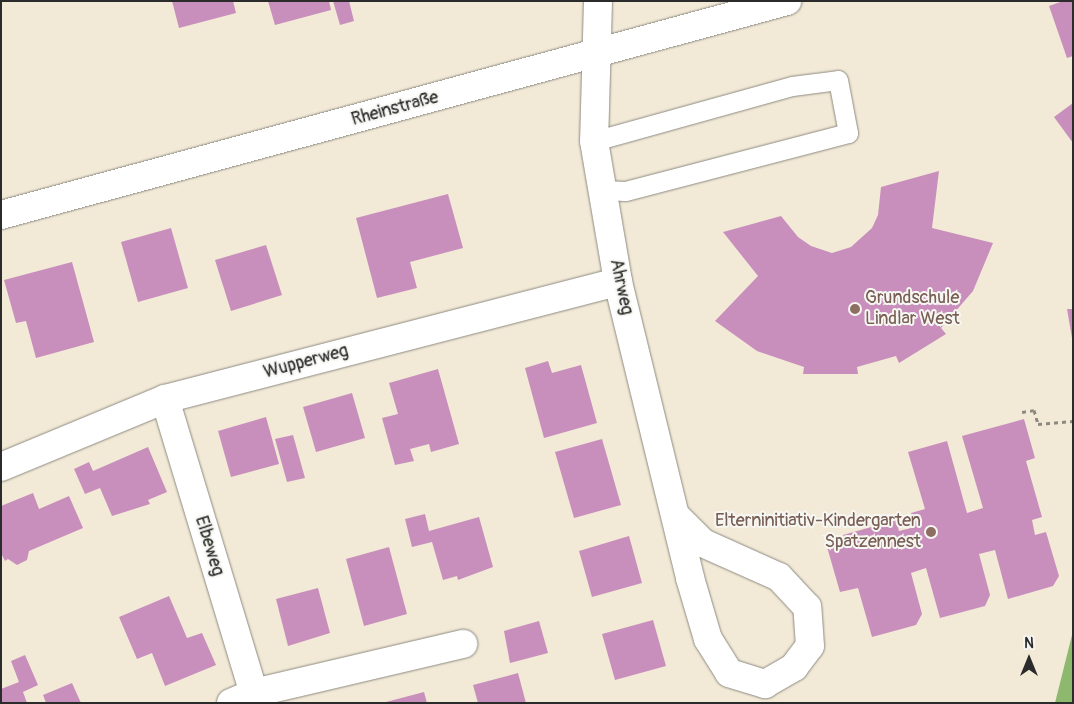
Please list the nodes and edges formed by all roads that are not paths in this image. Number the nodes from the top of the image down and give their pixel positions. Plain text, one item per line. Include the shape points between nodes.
1 (598, 1) edge
2 (787, 1) edge
3 (596, 55) junction
4 (594, 141) junction
5 (604, 190) junction
6 (1, 215) edge
7 (618, 282) junction
8 (165, 399) junction
9 (1, 467) edge
10 (676, 516) junction
11 (464, 644) dead end
12 (243, 698) edge

1 - 3 street, Ahrweg
2 - 3 street, Rheinstraße
3 - 4 street, Ahrweg
3 - 6 street, Rheinstraße
4 - 5 street, Ahrweg
4 - 5 lane via 792,86 838,80 848,133 625,191
5 - 7 street, Ahrweg
7 - 8 street, Wupperweg
7 - 10 street, Ahrweg
8 - 9 street, Wupperweg
8 - 12 street, Elbeweg
10 - 10 street, Ahrweg via 708,639 729,674 765,684 794,667 810,646 807,607 779,577 704,543
11 - 12 street, Elbeweg

